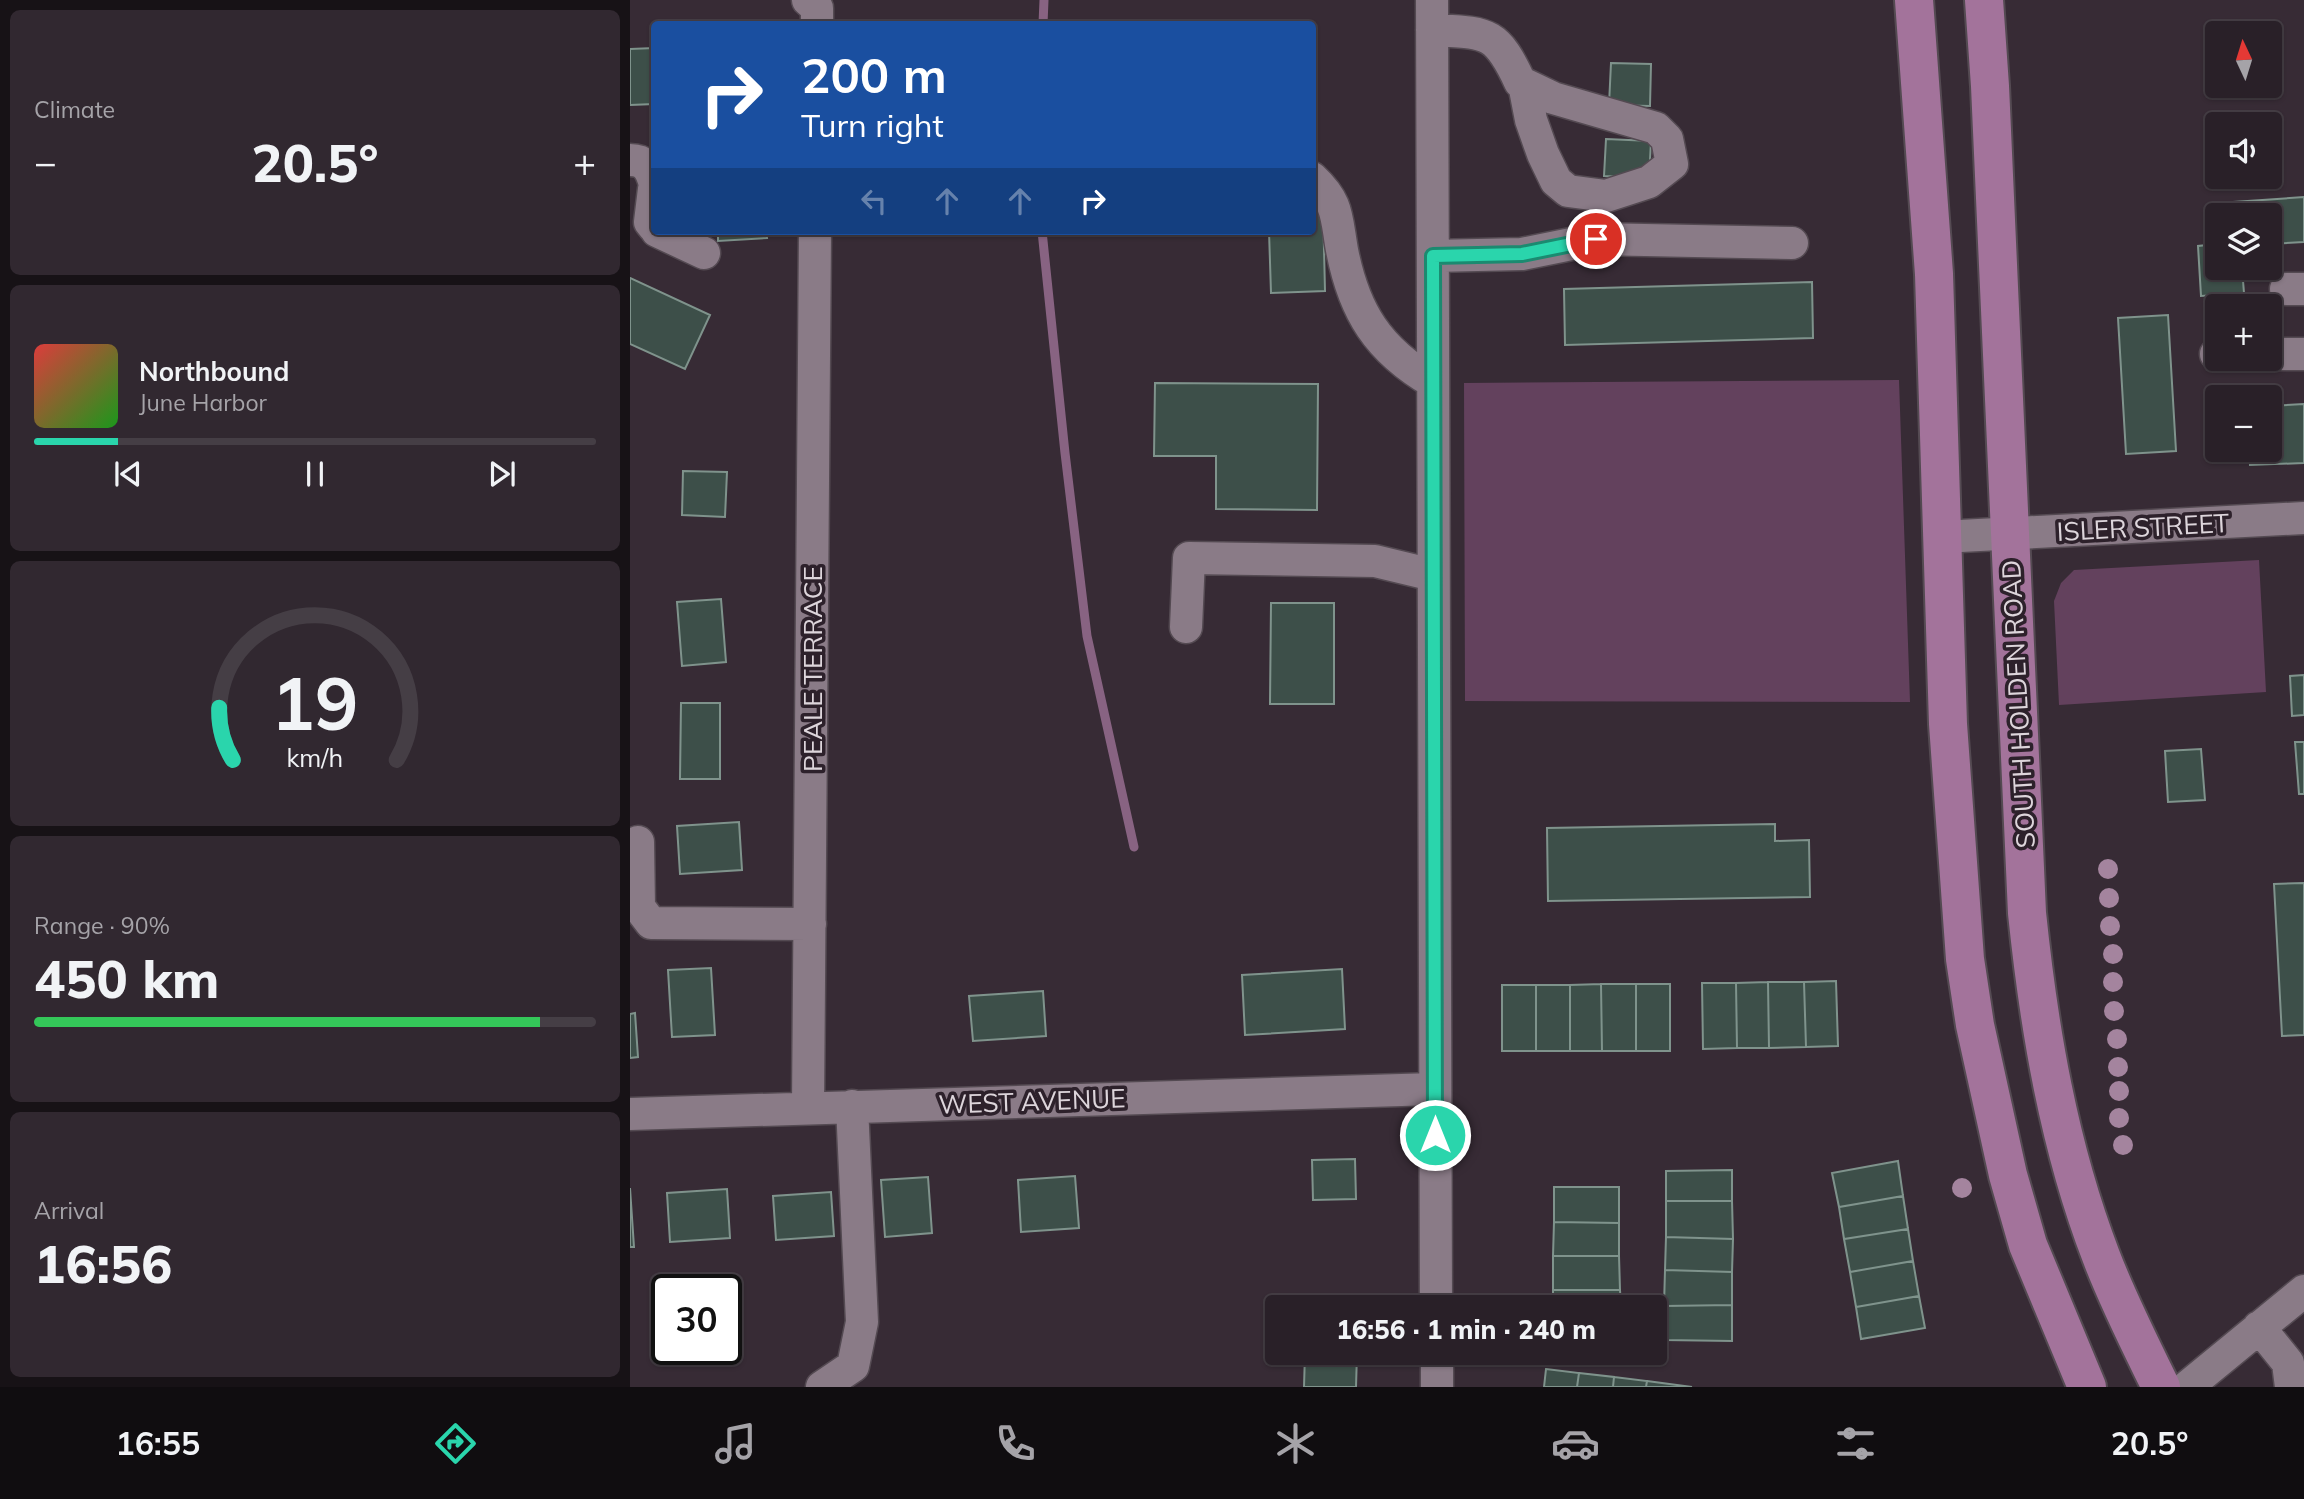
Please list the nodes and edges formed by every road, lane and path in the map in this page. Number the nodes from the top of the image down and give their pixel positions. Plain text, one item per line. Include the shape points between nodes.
1 (808, 0) edge
2 (1914, 0) edge
3 (1984, 0) edge
4 (1432, 15) edge
5 (817, 21) edge
6 (1524, 84) junction
7 (630, 160) edge
8 (651, 171) edge
9 (1316, 182) edge
10 (668, 235) edge
11 (815, 235) edge
12 (1792, 243) dead end
13 (704, 253) dead end
14 (1433, 256) junction
15 (2282, 354) edge
16 (2304, 354) edge
17 (1433, 382) junction
18 (2304, 518) edge
19 (2010, 534) junction
20 (1941, 537) junction
21 (1433, 575) junction
22 (1186, 627) dead end
23 (638, 842) dead end
24 (810, 924) junction
25 (1434, 1089) junction
26 (852, 1106) junction
27 (808, 1107) junction
28 (630, 1114) edge
29 (2304, 1291) edge
30 (1436, 1295) edge
31 (2259, 1327) junction
32 (1437, 1365) edge
33 (822, 1387) edge
34 (1437, 1387) edge
35 (2087, 1387) edge
36 (2161, 1387) edge
37 (2187, 1387) edge
38 (2291, 1387) edge

1 - 5 street via 817,8
2 - 20 main road via 1934,285
3 - 19 main road, SOUTH HOLDEN ROAD
4 - 6 street via 1487,35 1507,55
4 - 14 street
6 - 6 street via 1553,98 1656,128 1667,139 1672,163 1649,182 1606,196 1567,191 1556,181 1543,154
7 - 8 street via 639,160
9 - 17 street via 1328,192 1337,213 1352,292 1376,337 1407,367
10 - 13 street
11 - 24 street, PEALE TERRACE
12 - 14 street via 1596,239 1522,254
14 - 17 street
15 - 16 street
17 - 21 street
18 - 19 street, ISLER STREET
19 - 20 street, ISLER STREET
19 - 36 main road, SOUTH HOLDEN ROAD via 2027,914 2043,1042 2079,1189 2101,1256
20 - 35 main road via 1958,882 1975,1025 2028,1245
21 - 22 street via 1376,561 1189,558
21 - 25 street
23 - 24 street via 639,907 651,923
24 - 27 street, PEALE TERRACE
25 - 26 street, WEST AVENUE
25 - 30 street
26 - 27 street, WEST AVENUE
26 - 33 street via 862,1322 853,1366
27 - 28 street, WEST AVENUE
29 - 31 street
31 - 37 street
31 - 38 street via 2288,1363
32 - 34 street

